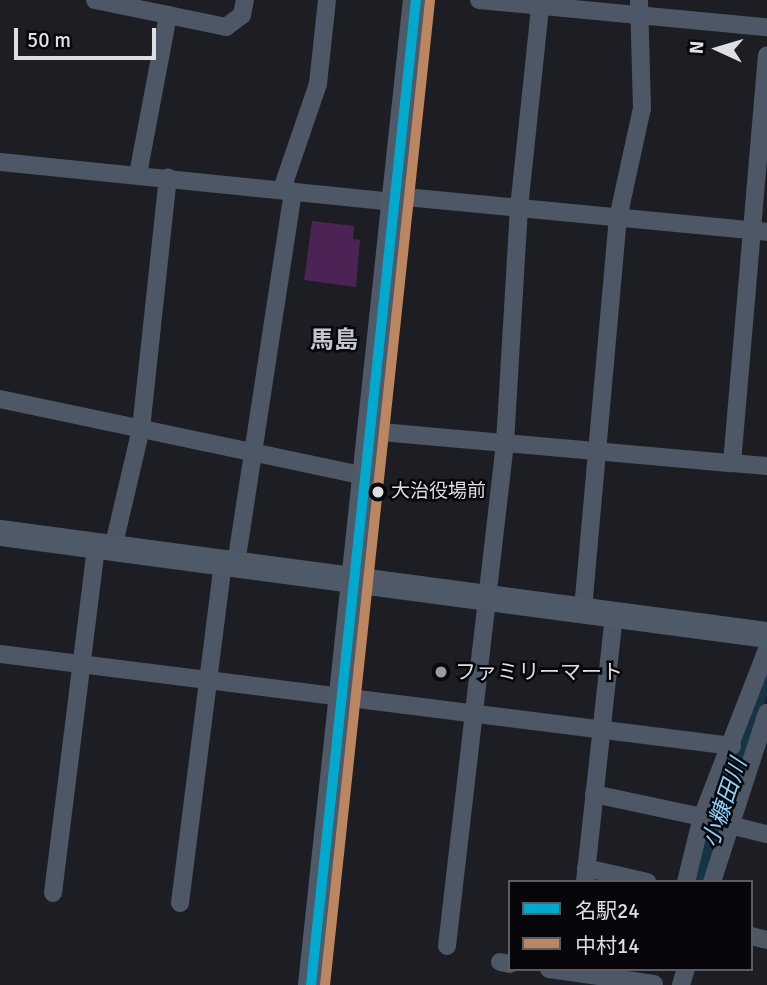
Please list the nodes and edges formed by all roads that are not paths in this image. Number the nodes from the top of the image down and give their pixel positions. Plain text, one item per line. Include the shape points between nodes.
1 (95, 0) edge
2 (245, 0) edge
3 (327, 0) edge
4 (416, 0) edge
5 (479, 0) edge
6 (541, 4) edge
7 (638, 8) edge
8 (166, 10) edge
9 (767, 27) edge
10 (767, 56) edge
11 (0, 162) edge
12 (138, 174) junction
13 (167, 177) junction
14 (288, 190) junction
15 (394, 199) junction
16 (519, 208) junction
17 (618, 218) junction
18 (759, 231) edge
19 (0, 399) edge
20 (141, 429) junction
21 (370, 431) junction
22 (505, 443) junction
23 (596, 451) junction
24 (255, 453) junction
25 (732, 463) junction
26 (767, 466) edge
27 (366, 476) junction
28 (0, 533) edge
29 (105, 547) junction
30 (230, 563) junction
31 (355, 579) junction
32 (487, 596) junction
33 (583, 609) junction
34 (614, 613) junction
35 (767, 635) edge
36 (767, 649) edge
37 (0, 654) edge
38 (81, 664) junction
39 (208, 680) junction
40 (343, 697) junction
41 (767, 713) edge
42 (474, 714) junction
43 (601, 730) junction
44 (732, 746) junction
45 (594, 794) junction
46 (719, 821) junction
47 (767, 834) edge
48 (586, 875) edge
49 (630, 880) edge
50 (687, 880) edge
51 (712, 880) edge
52 (53, 893) dead end
53 (180, 904) dead end
54 (447, 946) dead end
55 (557, 971) edge
56 (574, 976) edge
57 (655, 979) edge
58 (311, 985) edge

1 - 8 street
2 - 8 street via 242,15 226,27
3 - 14 street via 318,84
4 - 15 street
5 - 6 street
6 - 7 street
6 - 16 street
7 - 9 street
7 - 17 street via 642,108
8 - 12 street
10 - 18 street
11 - 12 street
12 - 13 street
13 - 14 street
13 - 20 street
14 - 15 street
14 - 24 street
15 - 16 street
15 - 21 street
16 - 17 street
16 - 22 street
17 - 18 street
17 - 23 street
18 - 25 street
19 - 20 street
20 - 24 street
20 - 29 street
21 - 22 street
21 - 27 street
22 - 23 street
22 - 32 street
23 - 25 street
23 - 33 street
24 - 27 street
24 - 30 street
25 - 26 street
27 - 31 street
28 - 29 street
29 - 30 street
29 - 38 street
30 - 31 street
30 - 39 street
31 - 32 street
31 - 40 street
32 - 33 street
32 - 42 street
33 - 34 street
34 - 35 street
34 - 43 street
36 - 44 street
37 - 38 street
38 - 39 street
38 - 52 street
39 - 40 street
39 - 53 street
40 - 42 street
40 - 58 street
41 - 46 street
42 - 43 street
42 - 54 street
43 - 44 street
43 - 45 street
44 - 46 street
45 - 46 street
45 - 48 street
46 - 47 street
46 - 50 street
46 - 51 street
48 - 49 street
55 - 56 street
56 - 57 street

